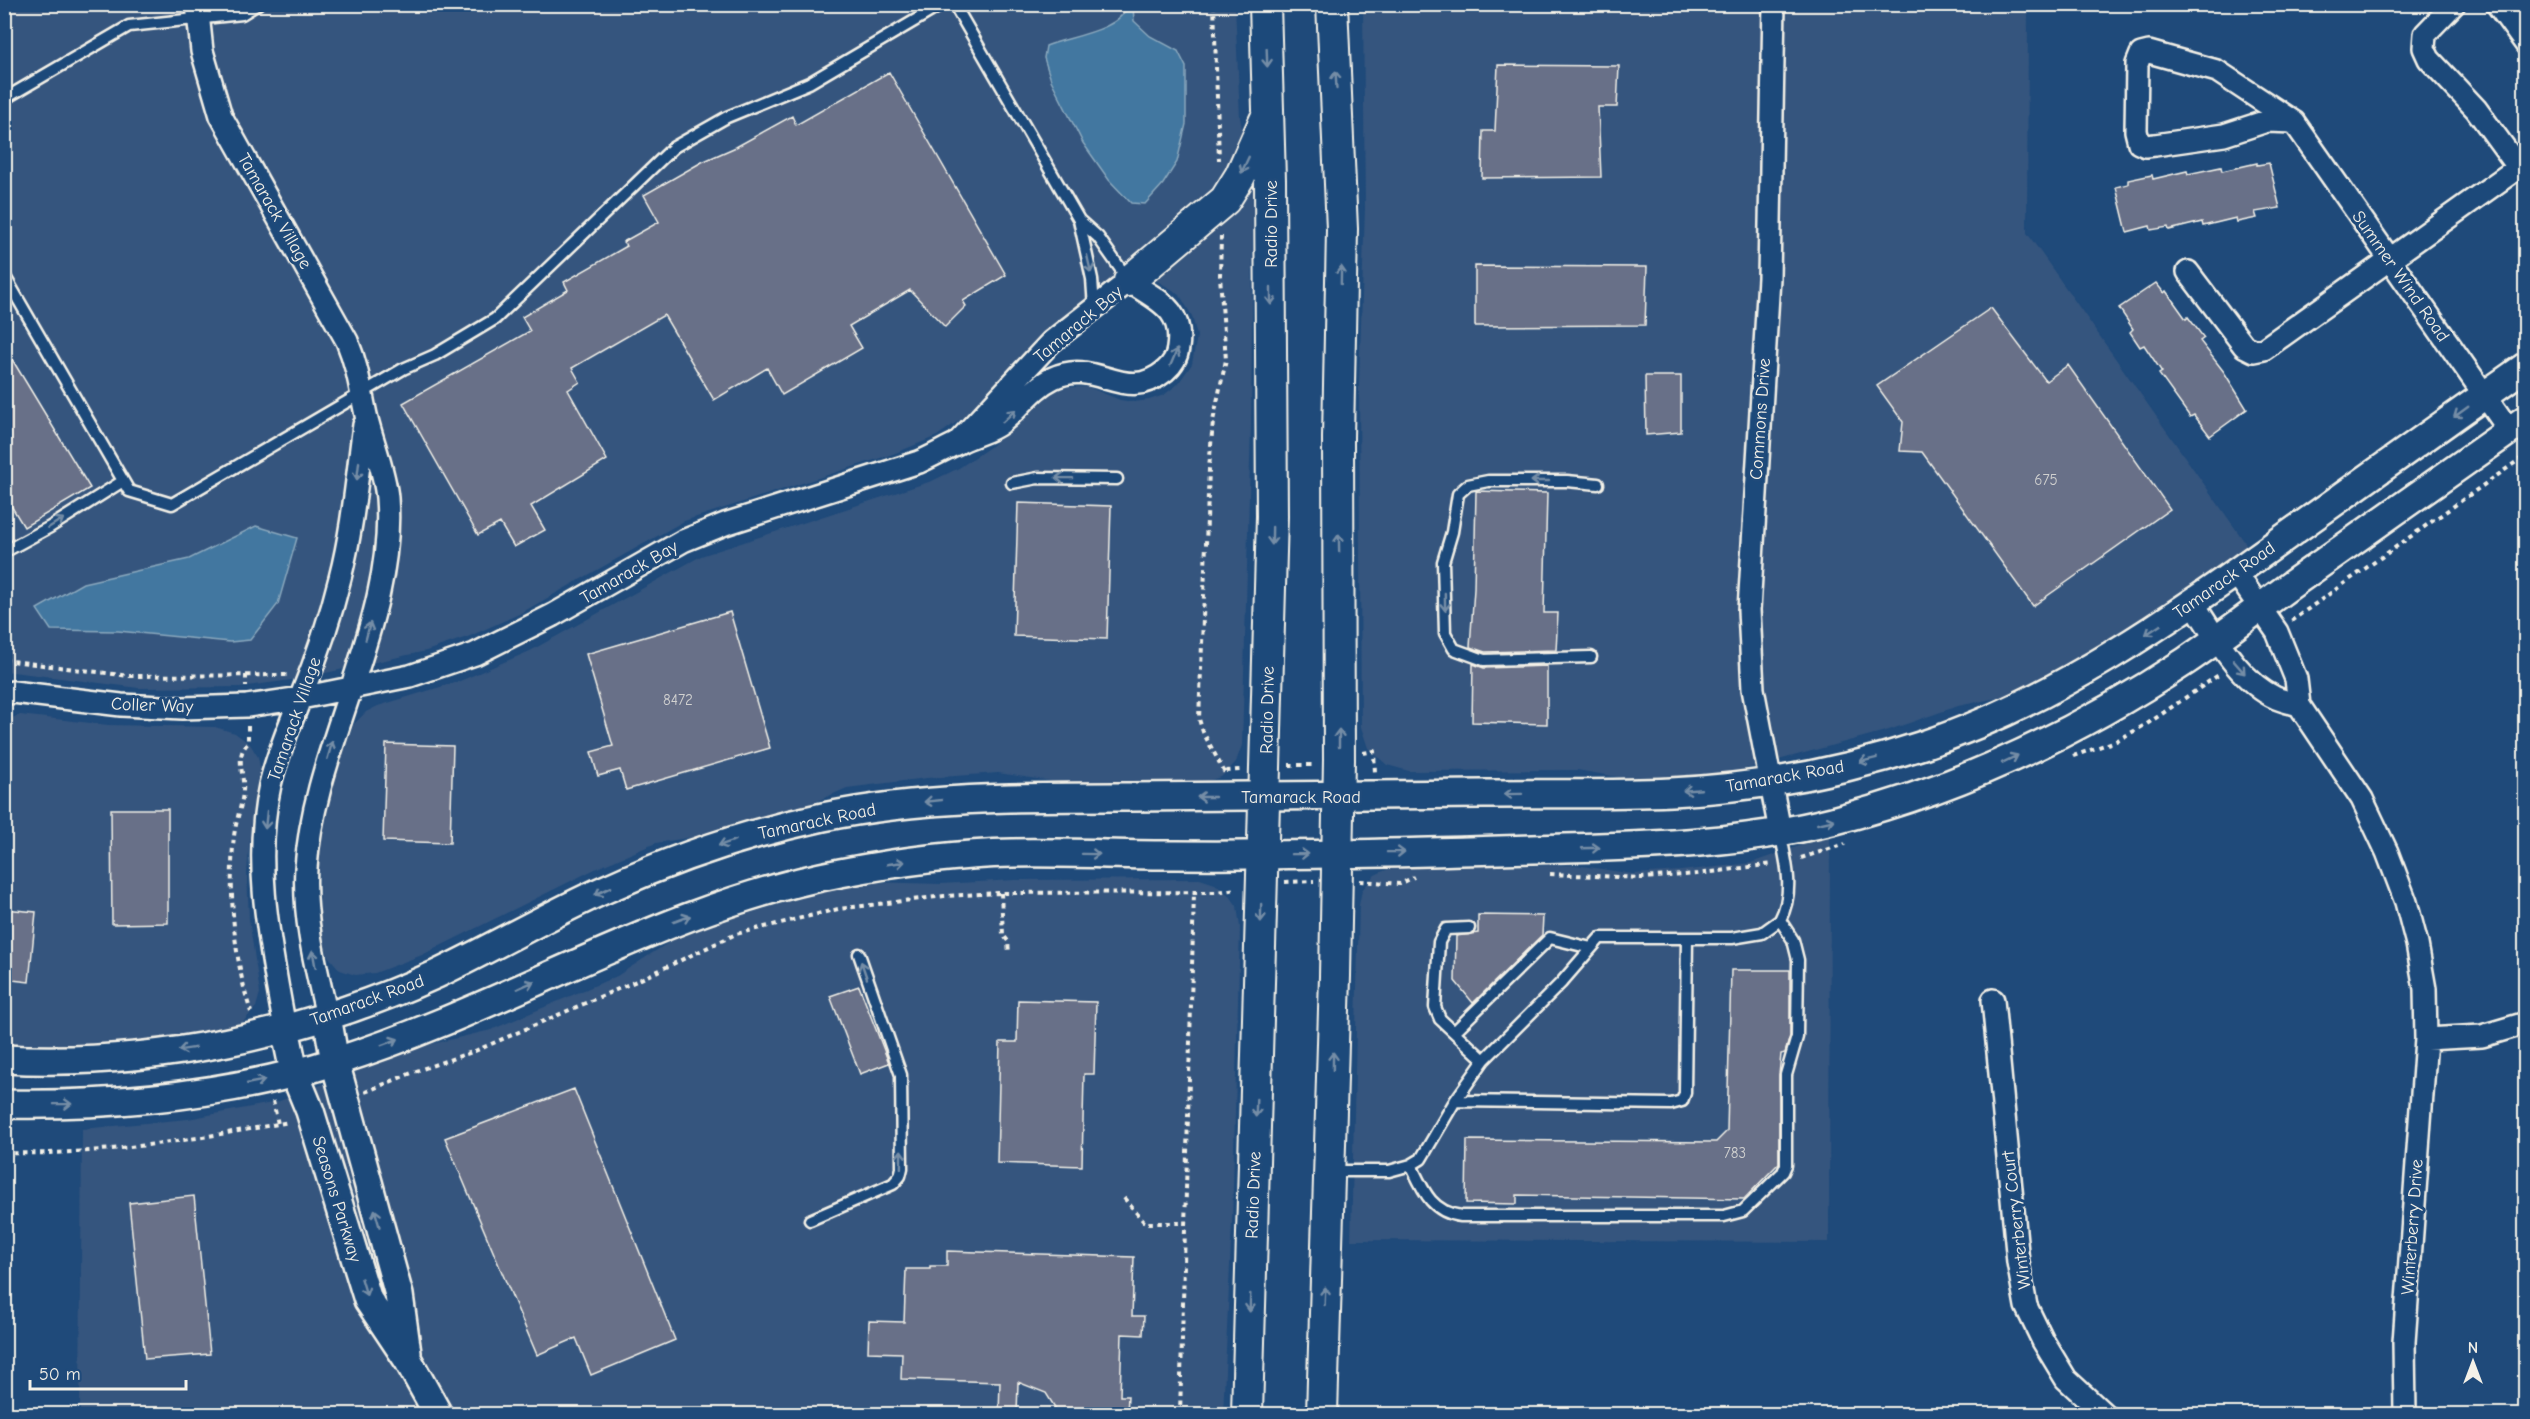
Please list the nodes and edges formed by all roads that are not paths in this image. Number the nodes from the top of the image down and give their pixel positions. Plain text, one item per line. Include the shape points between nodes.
1 (258, 4) edge
2 (943, 4) edge
3 (954, 4) edge
4 (1265, 4) edge
5 (1332, 4) edge
6 (1773, 4) edge
7 (2454, 4) edge
8 (2497, 4) edge
9 (197, 11) edge
10 (2526, 44) edge
11 (4, 99) edge
12 (1269, 112) junction
13 (2294, 122) junction
14 (2522, 165) edge
15 (1079, 220) junction
16 (2389, 260) junction
17 (2188, 272) dead end
18 (4, 275) edge
19 (1129, 281) junction
20 (1094, 308) junction
21 (2526, 366) edge
22 (2486, 394) junction
23 (364, 403) junction
24 (2517, 424) edge
25 (957, 443) junction
26 (1117, 479) dead end
27 (123, 481) junction
28 (1012, 483) dead end
29 (1598, 484) dead end
30 (4, 552) edge
31 (2236, 573) junction
32 (2193, 603) junction
33 (2261, 607) junction
34 (2217, 639) junction
35 (1591, 657) dead end
36 (352, 688) junction
37 (4, 694) edge
38 (301, 698) junction
39 (2299, 705) junction
40 (1771, 781) junction
41 (1338, 796) junction
42 (1265, 797) junction
43 (1780, 831) junction
44 (1263, 854) junction
45 (1337, 867) junction
46 (1780, 920) junction
47 (1469, 928) dead end
48 (1688, 938) junction
49 (1591, 948) junction
50 (859, 954) dead end
51 (1993, 1000) dead end
52 (327, 1016) junction
53 (2526, 1023) edge
54 (285, 1028) junction
55 (1454, 1032) junction
56 (2426, 1039) junction
57 (4, 1059) edge
58 (1484, 1060) junction
59 (335, 1062) junction
60 (294, 1072) junction
61 (1455, 1101) junction
62 (4, 1104) edge
63 (1411, 1165) junction
64 (1329, 1171) junction
65 (810, 1220) dead end
66 (408, 1360) junction
67 (438, 1414) edge
68 (1246, 1414) edge
69 (1322, 1414) edge
70 (2104, 1414) edge
71 (2405, 1414) edge

1 - 9 lane via 242,14
2 - 23 lane via 809,83 727,117 674,147 495,319 403,369
3 - 15 lane
4 -> 12 main road, Radio Drive
41 -> 5 main road via 1342,230
6 - 40 street, Commons Drive via 1769,278 1749,610 1753,689
7 - 14 street via 2425,34 2424,48 2429,60
8 - 10 street
9 - 11 lane via 129,26
9 - 23 street, Tamarack Village via 202,51 221,116 333,313 354,360
12 -> 19 main road via 1244,168 1224,200
12 -> 42 main road, Radio Drive via 1272,516
13 - 13 street via 2267,121 2224,135 2146,146 2139,143 2137,64 2141,54 2159,53 2217,71
13 - 16 street, Summer Wind Road
14 - 16 street
15 - 19 lane via 1098,237
15 -> 20 lane
16 - 17 street via 2264,349 2254,351 2244,346
16 - 22 street, Summer Wind Road
18 - 27 lane
19 - 20 street, Tamarack Bay
25 -> 19 street, Tamarack Bay via 1000,424 1053,378 1070,372 1091,372 1122,384 1138,385 1155,380 1172,366 1179,329 1168,307
20 - 25 street, Tamarack Bay via 1052,342
21 - 22 street, Tamarack Road
22 - 24 street, Summer Wind Road
22 -> 31 street, Tamarack Road
23 - 27 lane via 172,504 129,491
36 -> 23 street, Tamarack Village via 381,583 387,535 387,497
23 -> 38 street, Tamarack Village via 350,535 340,579
24 - 33 street
25 - 36 street, Tamarack Bay via 919,462 683,541 554,615 475,654 410,676
26 -> 28 lane via 1038,478
30 -> 27 lane
29 -> 35 lane via 1488,481 1468,485 1458,494 1443,562 1445,633 1454,649 1484,660
31 - 32 street, Tamarack Road
31 - 33 street, Winterberry Drive
32 - 34 street
32 -> 40 street, Tamarack Road via 2125,648 2014,708 1924,745
33 - 34 street
33 - 39 street, Winterberry Drive via 2289,659
34 -> 39 street via 2254,684 2276,698
43 -> 34 street via 1842,818 1988,770 2104,711
36 - 38 street, Tamarack Bay
52 -> 36 street, Tamarack Village via 308,923 306,869 312,821 330,749
37 - 38 street, Coller Way via 182,708 247,706
38 -> 54 street, Tamarack Village via 270,785 263,844 266,919
39 - 56 street, Winterberry Drive via 2362,799 2387,852 2417,944 2425,989
40 -> 41 street, Tamarack Road via 1673,792
40 - 43 street, Commons Drive
41 - 42 street, Tamarack Road
41 - 45 main road
42 - 44 main road, Radio Drive
42 -> 52 street, Tamarack Road via 1006,797 939,801 825,817 747,836 657,868 562,910 432,976
45 -> 43 street via 1683,844
43 - 46 lane via 1789,889
44 -> 45 street
59 -> 44 street via 445,1021 670,923 799,882 895,863 960,856
44 -> 68 main road, Radio Drive
64 -> 45 main road
46 - 48 lane via 1762,933
46 - 63 lane via 1793,940 1798,960 1797,1041 1786,1075 1786,1164 1783,1173 1743,1211 1724,1216 1452,1215 1431,1203
47 - 55 lane via 1446,929 1439,942 1435,1007 1440,1019
48 - 49 lane via 1600,938
48 - 61 lane via 1682,1101
49 - 55 lane via 1550,938
49 - 58 lane
65 -> 50 lane via 893,1184 900,1176 902,1083
51 - 70 street, Winterberry Court via 2018,1262 2026,1306 2066,1379
52 - 54 street, Tamarack Road
52 - 59 street, Seasons Parkway
53 - 56 street via 2482,1036
54 -> 57 street, Tamarack Road via 153,1054 82,1060
54 - 60 street, Seasons Parkway
55 - 58 lane
56 - 71 street, Winterberry Drive via 2404,1342
58 - 61 lane
59 - 60 street
66 -> 59 street, Seasons Parkway via 399,1295
62 -> 60 street via 82,1104 154,1098
60 -> 66 street, Seasons Parkway via 310,1111 368,1300
61 - 63 lane via 1420,1159
63 - 64 lane via 1389,1171
69 -> 64 main road
66 - 67 street, Seasons Parkway

